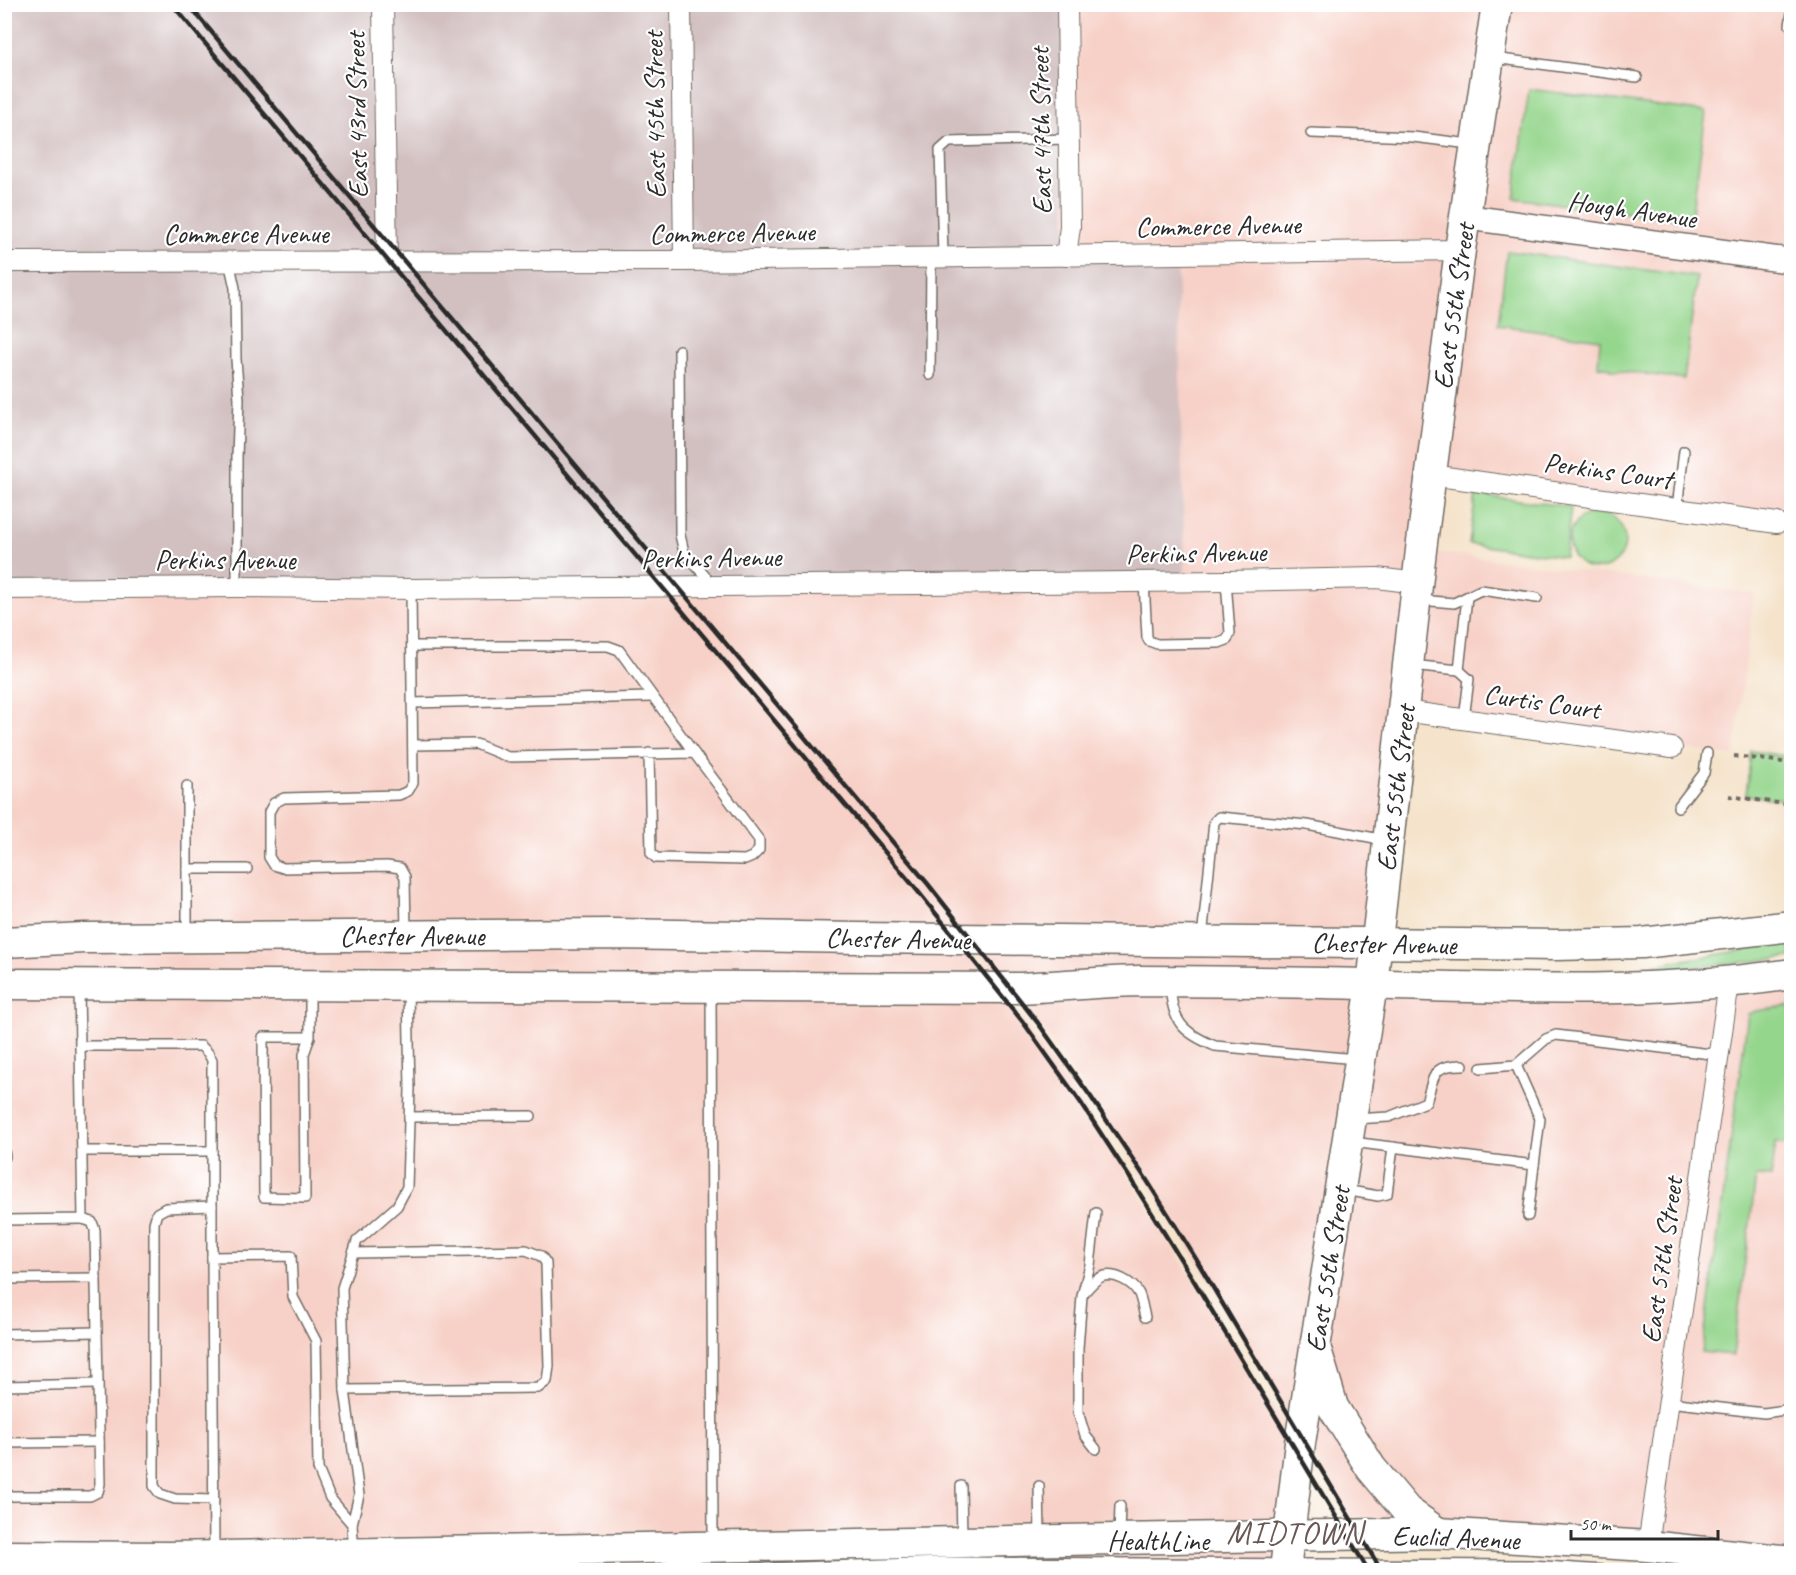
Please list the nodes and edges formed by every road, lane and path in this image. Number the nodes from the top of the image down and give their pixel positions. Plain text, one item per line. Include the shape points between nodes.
1 (383, 4) edge
2 (681, 4) edge
3 (1067, 4) edge
4 (1497, 4) edge
5 (1791, 13) edge
6 (1790, 25) edge
7 (1489, 57) junction
8 (1637, 77) dead end
9 (1311, 133) dead end
10 (1069, 139) junction
11 (1476, 145) junction
12 (1465, 217) junction
13 (1460, 250) junction
14 (1066, 256) junction
15 (937, 257) junction
16 (229, 261) junction
17 (387, 261) junction
18 (684, 261) junction
19 (1791, 261) edge
20 (4, 262) edge
21 (679, 350) dead end
22 (930, 375) dead end
23 (1684, 451) dead end
24 (1431, 476) junction
25 (1677, 508) junction
26 (1777, 523) dead end
27 (1227, 581) junction
28 (1144, 582) junction
29 (714, 585) junction
30 (237, 587) junction
31 (4, 589) edge
32 (411, 589) junction
33 (1416, 591) junction
34 (1467, 597) junction
35 (1537, 598) dead end
36 (412, 646) junction
37 (1408, 665) junction
38 (1459, 670) junction
39 (652, 696) junction
40 (412, 703) junction
41 (1404, 711) junction
42 (1464, 719) junction
43 (413, 745) junction
44 (1672, 748) dead end
45 (649, 753) junction
46 (694, 753) junction
47 (1707, 753) dead end
48 (1734, 756) dead end
49 (1791, 764) edge
50 (187, 786) dead end
51 (1729, 796) dead end
52 (1791, 805) edge
53 (1678, 807) dead end
54 (1388, 841) junction
55 (187, 869) junction
56 (247, 869) dead end
57 (1791, 926) edge
58 (406, 935) junction
59 (187, 937) junction
60 (1202, 941) junction
61 (4, 942) edge
62 (1377, 943) junction
63 (1791, 974) edge
64 (1170, 982) junction
65 (1729, 983) junction
66 (4, 984) edge
67 (79, 984) junction
68 (310, 985) junction
69 (408, 985) junction
70 (1372, 985) junction
71 (711, 986) junction
72 (310, 1037) junction
73 (80, 1046) junction
74 (1719, 1055) junction
75 (1360, 1059) junction
76 (1463, 1065) dead end
77 (1516, 1065) junction
78 (1481, 1068) dead end
79 (531, 1116) dead end
80 (409, 1117) junction
81 (1349, 1130) junction
82 (1393, 1147) junction
83 (4, 1151) edge
84 (83, 1151) junction
85 (212, 1151) junction
86 (4, 1157) edge
87 (1534, 1165) junction
88 (1340, 1189) junction
89 (212, 1206) junction
90 (1095, 1213) dead end
91 (1528, 1216) dead end
92 (83, 1218) junction
93 (4, 1220) edge
94 (353, 1253) junction
95 (212, 1257) junction
96 (96, 1278) junction
97 (4, 1280) edge
98 (1082, 1296) junction
99 (1145, 1317) dead end
100 (97, 1332) junction
101 (4, 1334) edge
102 (1315, 1344) junction
103 (98, 1384) junction
104 (4, 1386) edge
105 (345, 1390) junction
106 (1669, 1402) junction
107 (1791, 1409) edge
108 (99, 1442) junction
109 (4, 1443) edge
110 (1096, 1449) dead end
111 (961, 1486) dead end
112 (1039, 1486) dead end
113 (4, 1496) edge
114 (214, 1500) junction
115 (1120, 1506) dead end
116 (352, 1524) junction
117 (1438, 1533) junction
118 (1119, 1540) junction
119 (1040, 1542) junction
120 (962, 1543) junction
121 (1648, 1546) junction
122 (4, 1556) edge
123 (54, 1556) junction
124 (214, 1556) junction
125 (1287, 1557) edge
126 (713, 1559) edge
127 (1791, 1561) edge
128 (372, 1563) edge
129 (4, 1564) edge
130 (1603, 1570) edge

1 - 17 street, East 43rd Street
2 - 18 street, East 45th Street
3 - 10 street, East 47th Street
4 - 7 main road, East 55th Street
5 - 6 lane
7 - 8 lane
7 - 11 main road, East 55th Street
9 - 11 lane via 1413,137
10 - 14 street, East 47th Street via 1070,227
10 - 15 lane via 949,142 940,150
11 - 12 main road, East 55th Street
12 - 13 main road, East 55th Street
12 - 19 street, Hough Avenue
13 - 14 street, Commerce Avenue
13 - 24 main road, East 55th Street
14 - 15 street, Commerce Avenue
15 - 18 street, Commerce Avenue
15 - 22 lane
16 - 17 street, Commerce Avenue
16 - 20 street, Commerce Avenue
16 - 30 lane via 235,288 239,399
17 - 18 street, Commerce Avenue
21 - 29 lane via 680,535 684,552
23 - 25 lane
24 - 25 street, Perkins Court
24 - 33 main road, East 55th Street
25 - 26 street, Perkins Court
27 - 28 street, Perkins Avenue
27 - 28 lane via 1227,640 1156,644 1147,637
27 - 33 street, Perkins Avenue via 1377,578
28 - 29 street, Perkins Avenue
29 - 32 street, Perkins Avenue
30 - 31 street, Perkins Avenue
30 - 32 street, Perkins Avenue
32 - 36 lane
33 - 34 lane via 1454,603
33 - 37 main road, East 55th Street
34 - 35 lane via 1480,590
34 - 38 lane
36 - 39 lane via 608,646 619,650
36 - 40 lane
37 - 38 lane
37 - 41 main road, East 55th Street
38 - 42 lane via 1469,679
39 - 40 lane
39 - 46 lane
40 - 43 lane
41 - 42 street, Curtis Court
41 - 54 main road, East 55th Street
42 - 44 street, Curtis Court
43 - 45 lane via 476,744 508,756
43 - 58 lane via 413,783 408,791 399,795 284,798 274,803 269,812 269,857 274,865 400,868 405,877
45 - 46 lane
45 - 46 lane via 651,853 656,858 752,857 759,850 759,840
47 - 53 lane via 1704,773
48 - 49 path
50 - 55 lane
51 - 52 path
54 - 60 lane via 1307,825 1219,817
54 - 62 main road, East 55th Street
55 - 56 lane
55 - 59 lane
57 - 62 main road, Chester Avenue via 1642,943
58 - 59 main road, Chester Avenue
58 - 60 main road, Chester Avenue
59 - 61 main road, Chester Avenue
60 - 62 main road, Chester Avenue
62 - 70 main road, East 55th Street
63 - 65 main road, Chester Avenue
64 - 70 main road, Chester Avenue
64 - 71 main road, Chester Avenue via 1020,988
64 - 75 lane via 1171,1002 1180,1025 1215,1047
65 - 70 main road, Chester Avenue via 1564,989
65 - 74 street, East 57th Street
66 - 67 main road, Chester Avenue
67 - 68 main road, Chester Avenue
67 - 73 lane
68 - 69 main road, Chester Avenue
68 - 72 lane
69 - 71 main road, Chester Avenue
69 - 80 lane
70 - 75 main road, East 55th Street
71 - 126 lane
72 - 72 lane via 304,1054 305,1198 264,1197 263,1037
73 - 84 lane
73 - 85 lane via 201,1046 212,1060
74 - 77 lane via 1556,1035
74 - 106 street, East 57th Street
75 - 81 main road, East 55th Street
76 - 81 lane via 1446,1065 1437,1071 1426,1102
77 - 78 lane
77 - 87 lane via 1540,1119
79 - 80 lane
80 - 94 lane via 407,1187 397,1206 357,1241
81 - 82 lane
81 - 88 main road, East 55th Street
82 - 87 lane
82 - 88 lane via 1387,1194
83 - 86 lane
84 - 85 lane
84 - 92 lane
85 - 89 lane
87 - 91 lane
88 - 102 main road, East 55th Street
89 - 95 lane
89 - 114 lane via 166,1208 157,1213 154,1222 154,1486 160,1494 175,1499
90 - 98 lane via 1090,1265
92 - 93 lane
92 - 96 lane via 92,1222 95,1230
94 - 105 lane via 342,1288
94 - 105 lane via 526,1250 541,1256 546,1263 549,1366 547,1381 538,1388
95 - 114 lane
95 - 116 lane via 291,1256 293,1297 316,1341 318,1469 330,1498
96 - 97 lane
96 - 100 lane
98 - 99 lane via 1099,1278 1119,1278 1131,1283 1138,1292
98 - 110 lane via 1078,1412 1085,1435
100 - 101 lane
100 - 103 lane
102 - 117 main road via 1333,1407 1371,1468 1407,1510
102 - 125 main road, East 55th Street
103 - 104 lane
103 - 108 lane
105 - 116 lane via 359,1495
106 - 107 lane via 1764,1413
106 - 121 street, East 57th Street
108 - 109 lane
108 - 113 lane via 98,1492 90,1496
111 - 120 lane
112 - 119 lane
114 - 124 lane
115 - 118 lane
116 - 128 lane
117 - 121 main road, Euclid Avenue
117 - 125 main road, Euclid Avenue
118 - 119 main road, Euclid Avenue
118 - 125 main road, Euclid Avenue
119 - 120 main road, Euclid Avenue
120 - 126 main road, Euclid Avenue
121 - 127 main road, Euclid Avenue
122 - 123 main road, Euclid Avenue
123 - 124 main road, Euclid Avenue
123 - 129 lane
124 - 128 main road, Euclid Avenue
125 - 126 lane, HealthLine via 944,1562
125 - 130 lane, HealthLine
126 - 128 main road, Euclid Avenue

